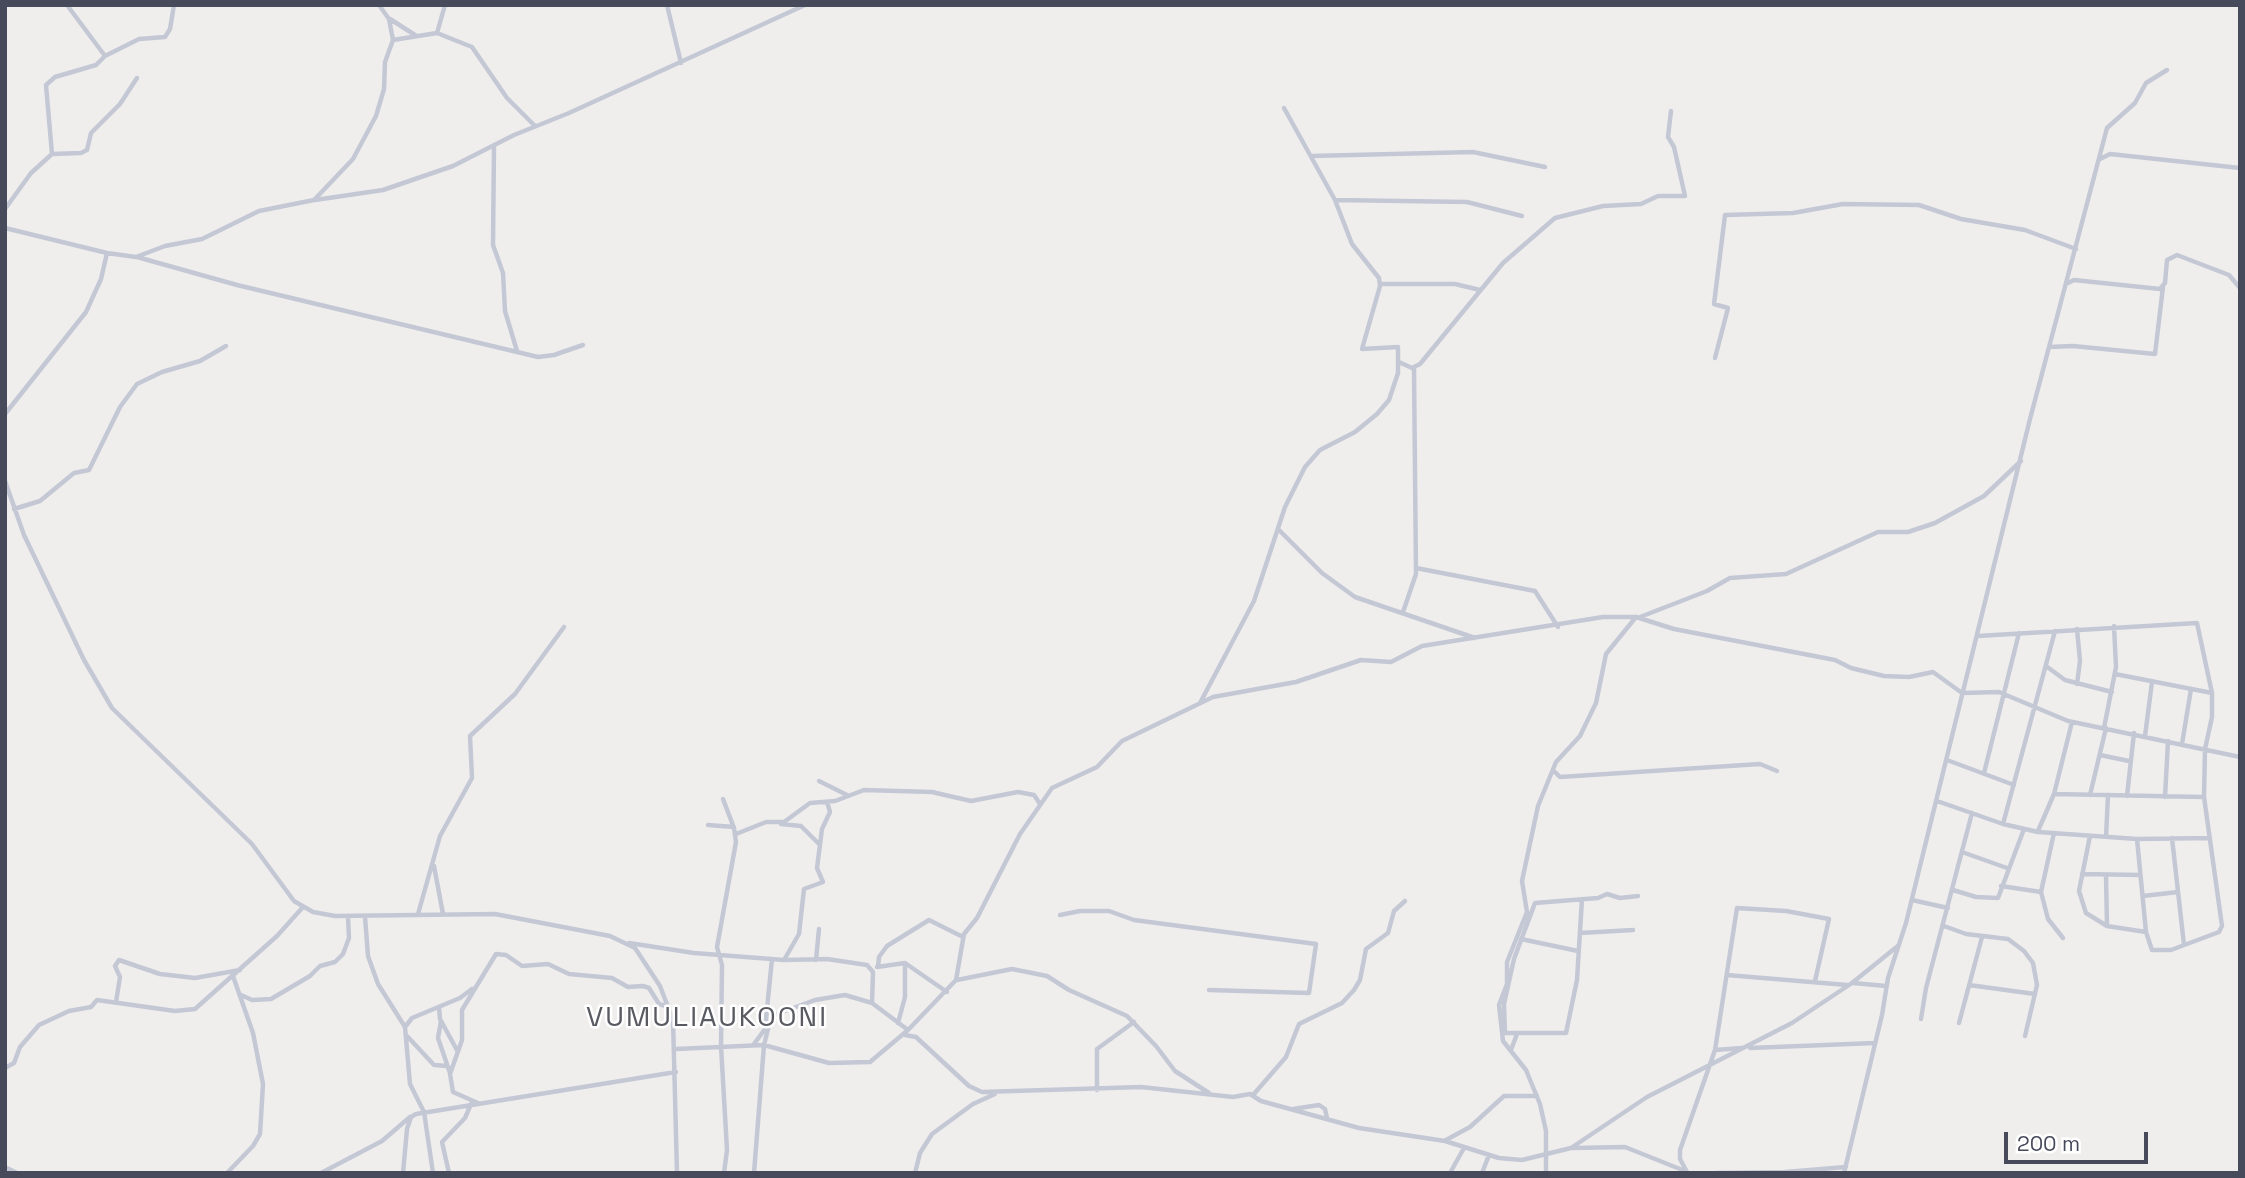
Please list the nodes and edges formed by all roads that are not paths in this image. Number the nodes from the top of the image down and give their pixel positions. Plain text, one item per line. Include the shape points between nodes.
1 (68, 5) edge
2 (174, 5) edge
3 (379, 5) edge
4 (445, 5) edge
5 (667, 5) edge
6 (806, 5) edge
7 (389, 19) junction
8 (437, 33) junction
9 (415, 36) junction
10 (393, 40) junction
11 (105, 56) junction
12 (681, 63) junction
13 (2167, 70) dead end
14 (137, 78) dead end
15 (1284, 107) dead end
16 (1671, 111) dead end
17 (536, 126) junction
18 (494, 145) junction
19 (52, 154) junction
20 (1311, 156) junction
21 (2100, 159) junction
22 (1545, 167) dead end
23 (2240, 168) edge
24 (314, 200) junction
25 (1335, 200) junction
26 (5, 209) edge
27 (1522, 216) dead end
28 (5, 228) edge
29 (2076, 249) junction
30 (107, 253) junction
31 (136, 257) junction
32 (2067, 283) junction
33 (1380, 284) junction
34 (2164, 285) junction
35 (2240, 288) edge
36 (1481, 290) junction
37 (583, 345) dead end
38 (226, 346) dead end
39 (2049, 347) junction
40 (517, 351) junction
41 (1715, 358) dead end
42 (1399, 362) junction
43 (1414, 368) junction
44 (5, 414) edge
45 (2021, 460) junction
46 (5, 481) edge
47 (14, 509) junction
48 (1278, 529) junction
49 (1416, 568) junction
50 (1403, 612) junction
51 (1638, 617) junction
52 (2114, 626) junction
53 (564, 627) dead end
54 (1558, 627) junction
55 (2077, 629) junction
56 (2055, 631) junction
57 (2019, 633) junction
58 (1978, 636) junction
59 (1475, 638) junction
60 (2046, 666) junction
61 (2115, 674) junction
62 (2152, 682) junction
63 (2077, 684) junction
64 (2191, 689) junction
65 (2112, 692) junction
66 (1962, 693) junction
67 (2003, 693) junction
68 (2212, 693) junction
69 (1200, 703) junction
70 (2035, 707) junction
71 (2072, 722) junction
72 (2105, 728) junction
73 (2134, 733) junction
74 (2145, 736) junction
75 (2168, 741) junction
76 (2182, 744) junction
77 (2205, 749) junction
78 (2100, 755) junction
79 (2240, 757) edge
80 (1947, 760) junction
81 (2129, 761) junction
82 (1553, 769) junction
83 (1777, 771) dead end
84 (1984, 774) junction
85 (819, 781) dead end
86 (2014, 785) junction
87 (2054, 794) junction
88 (2090, 795) junction
89 (2108, 795) junction
90 (848, 796) junction
91 (2127, 796) junction
92 (2165, 797) junction
93 (2204, 797) junction
94 (723, 799) dead end
95 (1937, 801) junction
96 (827, 802) junction
97 (1041, 805) junction
98 (1972, 813) junction
99 (780, 824) junction
100 (2003, 824) junction
101 (708, 825) dead end
102 (734, 828) junction
103 (2024, 829) junction
104 (2038, 832) junction
105 (2054, 833) junction
106 (736, 834) junction
107 (2090, 836) junction
108 (2106, 837) junction
109 (2172, 838) junction
110 (2210, 838) junction
111 (2137, 839) junction
112 (821, 846) junction
113 (1962, 852) junction
114 (433, 863) junction
115 (2007, 867) junction
116 (2082, 874) junction
117 (2106, 874) junction
118 (2140, 875) junction
119 (2001, 887) junction
120 (1953, 890) junction
121 (2041, 892) junction
122 (2178, 892) junction
123 (1638, 896) dead end
124 (2143, 896) junction
125 (1583, 900) junction
126 (1912, 900) junction
127 (1405, 901) dead end
128 (303, 907) junction
129 (1948, 908) junction
130 (418, 914) junction
131 (443, 914) junction
132 (1059, 915) dead end
133 (348, 917) junction
134 (365, 917) junction
135 (1944, 926) junction
136 (2107, 926) junction
137 (819, 929) dead end
138 (1633, 930) dead end
139 (2146, 932) junction
140 (1580, 933) junction
141 (963, 937) junction
142 (1982, 937) junction
143 (2063, 938) dead end
144 (1521, 939) junction
145 (629, 943) junction
146 (1899, 945) junction
147 (2184, 946) junction
148 (1578, 951) junction
149 (718, 955) junction
150 (772, 959) junction
151 (784, 960) junction
152 (816, 960) junction
153 (905, 963) junction
154 (871, 967) junction
155 (878, 967) junction
156 (240, 970) junction
157 (1727, 975) junction
158 (233, 976) junction
159 (956, 980) junction
160 (1815, 981) junction
161 (1850, 984) junction
162 (1969, 985) junction
163 (475, 986) junction
164 (1886, 986) junction
165 (1209, 990) dead end
166 (947, 992) junction
167 (239, 994) junction
168 (2035, 994) junction
169 (116, 1002) junction
170 (872, 1003) junction
171 (439, 1007) junction
172 (669, 1007) junction
173 (1922, 1019) dead end
174 (441, 1021) junction
175 (1134, 1022) junction
176 (898, 1023) junction
177 (1959, 1023) dead end
178 (405, 1027) junction
179 (908, 1030) junction
180 (1504, 1033) junction
181 (1517, 1034) junction
182 (904, 1035) junction
183 (2025, 1036) dead end
184 (408, 1037) junction
185 (1875, 1043) junction
186 (753, 1045) junction
187 (764, 1045) junction
188 (721, 1046) junction
189 (1746, 1048) junction
190 (676, 1049) junction
191 (1511, 1050) junction
192 (1715, 1050) junction
193 (459, 1052) junction
194 (1710, 1063) junction
195 (447, 1066) junction
196 (5, 1068) edge
197 (676, 1072) junction
198 (450, 1074) junction
199 (1097, 1090) junction
200 (996, 1093) junction
201 (1211, 1094) junction
202 (1253, 1095) junction
203 (1537, 1096) junction
204 (478, 1103) junction
205 (471, 1104) junction
206 (1293, 1109) junction
207 (424, 1112) junction
208 (411, 1117) junction
209 (1327, 1118) junction
210 (1445, 1141) junction
211 (1464, 1148) junction
212 (1571, 1148) junction
213 (1489, 1155) junction
214 (1548, 1155) junction
215 (5, 1167) edge
216 (1845, 1170) edge
217 (1688, 1172) edge
218 (17, 1173) edge
219 (227, 1173) edge
220 (321, 1173) edge
221 (402, 1173) edge
222 (433, 1173) edge
223 (449, 1173) edge
224 (677, 1173) edge
225 (724, 1173) edge
226 (754, 1173) edge
227 (915, 1173) edge
228 (1450, 1173) edge
229 (1482, 1173) edge
230 (1546, 1173) edge
231 (1715, 1173) edge

1 - 11 street
2 - 11 street via 164,37 139,39
3 - 7 street
4 - 8 street
5 - 12 street
6 - 12 street
7 - 9 street
7 - 10 street
8 - 9 street
8 - 17 street via 472,47 506,98
9 - 10 street
10 - 24 street via 372,128 353,159
11 - 19 street via 96,65 55,77 46,85
12 - 17 street
13 - 21 street via 2146,83 2135,103 2107,128
14 - 19 street via 120,104 91,133 84,152
15 - 20 street
16 - 36 street via 1668,137 1684,197 1658,196 1641,204 1603,206 1555,219 1503,263
17 - 18 street
18 - 24 street via 398,186
18 - 40 street via 494,244
19 - 26 street via 31,173
20 - 22 street via 1474,152
20 - 25 street
21 - 23 street via 2110,154
21 - 29 street
24 - 31 street via 259,211 202,239
25 - 27 street via 1467,202
25 - 33 street via 1352,244
28 - 30 street
29 - 32 street
29 - 41 street via 2025,230 1966,220 1919,205 1843,204 1793,213 1725,215 1714,304 1728,309
30 - 31 street
30 - 44 street via 86,312
31 - 40 street
32 - 34 street via 2074,280 2155,290
32 - 39 street
33 - 36 street
33 - 42 street via 1362,349 1398,346
34 - 35 street via 2168,260 2176,255 2229,275
34 - 39 street via 2155,354
36 - 43 street
37 - 40 street via 545,357
38 - 47 street via 200,361 137,384 120,407 89,470 74,472 43,499
39 - 45 street
42 - 43 street
42 - 48 street via 1386,405 1355,432 1312,458
43 - 49 street
45 - 51 street via 1984,495 1935,523 1908,532 1878,532 1786,574 1730,578
45 - 58 street
46 - 47 street
47 - 128 street via 84,660 112,708 252,844 284,890
48 - 50 street via 1322,573 1355,597
48 - 69 street via 1254,601
49 - 50 street
49 - 54 street via 1535,591
50 - 59 street
51 - 54 street via 1603,617
51 - 66 street via 1674,629 1835,660 1874,674 1898,677 1933,672
51 - 82 street via 1606,654 1596,703 1580,736
52 - 55 street
52 - 61 street
52 - 68 street via 2197,623
53 - 114 street via 515,694 470,736 472,778 446,821
54 - 59 street
55 - 56 street
55 - 63 street
56 - 57 street
56 - 60 street
57 - 58 street
57 - 67 street
58 - 66 street
59 - 69 street via 1422,646 1391,662 1362,660 1296,682
60 - 63 street
60 - 70 street
61 - 62 street
61 - 65 street
62 - 64 street
62 - 74 street
63 - 65 street
64 - 68 street
64 - 76 street
65 - 72 street
66 - 67 street
66 - 80 street
67 - 70 street
67 - 84 street
68 - 77 street
69 - 97 street via 1122,741 1097,767 1052,788
70 - 71 street
70 - 86 street
71 - 72 street
71 - 87 street
72 - 73 street
72 - 78 street
73 - 74 street
73 - 81 street
74 - 75 street
75 - 76 street
75 - 92 street
76 - 77 street
77 - 79 street
77 - 93 street
78 - 81 street
78 - 88 street
80 - 84 street
80 - 95 street
81 - 91 street
82 - 83 street via 1565,778 1760,764
82 - 180 street via 1524,863 1522,887 1528,907 1507,962 1507,984 1499,1005
84 - 86 street
85 - 90 street
86 - 100 street
87 - 88 street
87 - 104 street
88 - 89 street
89 - 91 street
89 - 108 street
90 - 96 street
90 - 97 street via 864,790 908,791 971,801 1018,792 1034,795
91 - 92 street
92 - 93 street
93 - 110 street
94 - 102 street
95 - 98 street
95 - 126 street
96 - 99 street via 810,803
96 - 112 street via 830,812
97 - 141 street
98 - 100 street
98 - 113 street
99 - 106 street via 766,822
99 - 112 street via 801,826
100 - 103 street
101 - 102 street
102 - 106 street
103 - 104 street
103 - 115 street
104 - 105 street
105 - 107 street
105 - 121 street
106 - 149 street
107 - 108 street
107 - 116 street
108 - 111 street
109 - 110 street
109 - 111 street
109 - 122 street
110 - 147 street via 2222,926 2216,934
111 - 118 street
112 - 151 street via 818,871 823,882 804,889 799,934
113 - 115 street
113 - 120 street
114 - 130 street
114 - 131 street
115 - 119 street
116 - 117 street
116 - 136 street via 2081,903 2094,921
117 - 118 street
117 - 136 street
118 - 124 street
119 - 120 street via 1994,899
119 - 121 street
120 - 129 street
121 - 143 street via 2048,919
122 - 124 street
122 - 147 street
123 - 125 street via 1607,894
124 - 139 street
125 - 140 street
125 - 144 street via 1535,903
126 - 129 street
126 - 146 street
127 - 202 street via 1394,911 1388,933 1366,949 1357,985 1342,1003 1299,1024 1286,1057
128 - 133 street
128 - 156 street
129 - 135 street
130 - 131 street
130 - 134 street
131 - 145 street via 495,914
132 - 165 street via 1105,911 1134,920 1316,944 1309,993
133 - 134 street
133 - 167 street via 349,938 335,962 320,966 271,999 252,1000
134 - 178 street via 366,950 378,984
135 - 142 street
135 - 173 street
136 - 139 street
137 - 152 street
138 - 140 street
139 - 147 street via 2149,946 2156,952
140 - 148 street
141 - 155 street via 929,920 887,946 878,957
141 - 159 street
142 - 162 street
142 - 168 street via 2008,939 2024,951 2036,974
144 - 148 street
144 - 180 street via 1505,1000
145 - 149 street
145 - 172 street via 649,967
146 - 161 street
146 - 164 street
148 - 181 street via 1566,1033
149 - 150 street
149 - 188 street via 722,970
150 - 151 street
150 - 186 street via 765,1028
151 - 152 street
152 - 154 street
153 - 155 street
153 - 166 street
153 - 176 street via 905,997
154 - 155 street
154 - 170 street
156 - 158 street
156 - 169 street via 195,978 160,974 119,960 115,966 120,977
157 - 160 street
157 - 160 street via 1737,908 1756,908 1829,919
157 - 192 street
158 - 167 street
158 - 169 street via 203,1004 188,1011
159 - 166 street
159 - 175 street via 1012,970 1047,976
160 - 161 street
161 - 164 street
161 - 189 street
162 - 168 street
162 - 177 street
163 - 171 street
163 - 172 street via 498,953 522,965 548,964 569,974 643,986 659,1004
163 - 193 street via 460,1015
164 - 185 street
166 - 179 street
167 - 219 street via 264,1077 261,1128 256,1142
168 - 183 street
169 - 196 street via 97,1000 91,1007 42,1023
170 - 176 street
170 - 187 street via 836,995 787,1009 771,1019
171 - 174 street
171 - 178 street via 412,1018
172 - 190 street
174 - 193 street
174 - 195 street via 438,1038
175 - 199 street via 1097,1049
175 - 201 street via 1170,1067
176 - 179 street
178 - 184 street
179 - 182 street
180 - 181 street
180 - 191 street
181 - 191 street
182 - 187 street via 862,1064 829,1063
182 - 200 street via 931,1048 968,1086
184 - 195 street via 434,1065
184 - 207 street via 410,1084
185 - 189 street
185 - 216 street
186 - 187 street
186 - 188 street
187 - 226 street
188 - 190 street
188 - 225 street via 727,1150
189 - 192 street
189 - 194 street
190 - 197 street
191 - 203 street
192 - 194 street
193 - 198 street
194 - 212 street via 1620,1112
194 - 217 street via 1680,1150
195 - 198 street
197 - 204 street
197 - 224 street
198 - 204 street via 453,1092
199 - 200 street
199 - 201 street via 1141,1087
200 - 227 street via 932,1134
201 - 202 street
202 - 206 street
203 - 210 street via 1501,1097 1481,1118
203 - 214 street
204 - 205 street
205 - 207 street
205 - 223 street via 465,1118 442,1142
206 - 209 street
206 - 209 street via 1319,1105
207 - 208 street
207 - 222 street
208 - 220 street via 382,1141
208 - 221 street
209 - 210 street via 1359,1128
210 - 211 street
211 - 213 street
211 - 228 street
212 - 214 street
212 - 217 street via 1625,1147
213 - 214 street via 1522,1160
213 - 229 street
214 - 230 street
215 - 218 street
216 - 231 street

